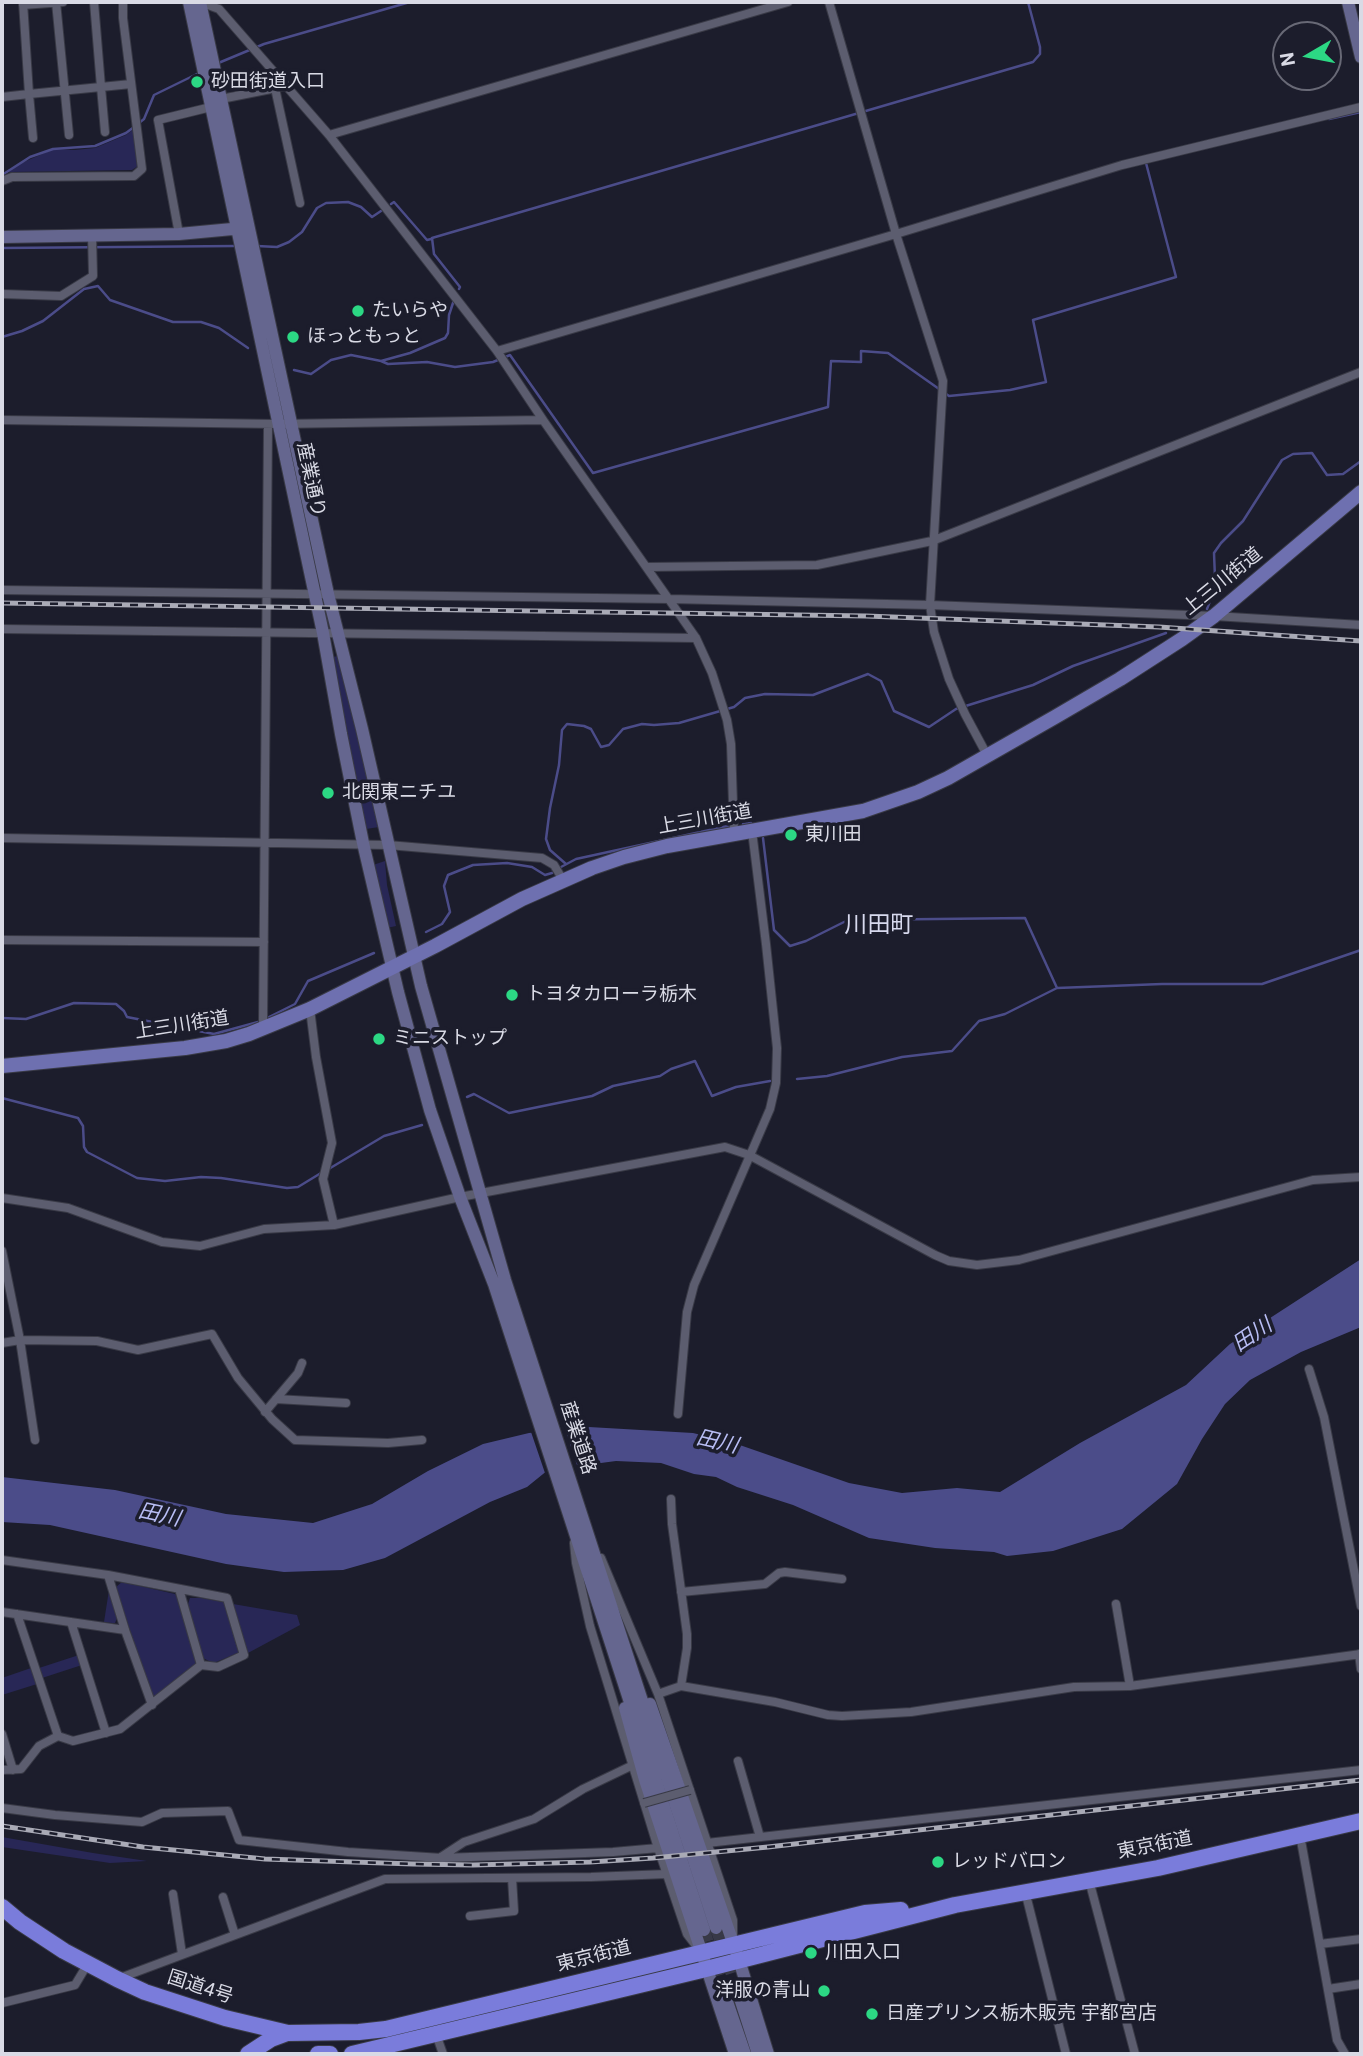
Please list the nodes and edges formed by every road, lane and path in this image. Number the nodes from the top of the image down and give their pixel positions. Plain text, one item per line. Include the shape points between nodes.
1 (56, 2) edge
2 (63, 2) edge
3 (94, 2) edge
4 (123, 2) edge
5 (189, 2) edge
6 (200, 2) edge
7 (788, 2) edge
8 (829, 2) edge
9 (1348, 2) edge
10 (23, 3) edge
11 (1361, 57) edge
12 (131, 84) junction
13 (286, 86) junction
14 (101, 87) junction
15 (275, 88) junction
16 (65, 91) junction
17 (29, 94) junction
18 (2, 97) edge
19 (216, 103) junction
20 (1361, 107) edge
21 (105, 132) dead end
22 (69, 135) dead end
23 (329, 135) junction
24 (33, 138) dead end
25 (2, 181) edge
26 (300, 203) dead end
27 (243, 228) junction
28 (179, 234) junction
29 (896, 234) junction
30 (92, 235) junction
31 (2, 236) edge
32 (2, 295) edge
33 (497, 351) junction
34 (1361, 372) edge
35 (2, 420) edge
36 (542, 420) junction
37 (279, 423) junction
38 (1361, 492) edge
39 (932, 541) junction
40 (647, 567) junction
41 (2, 590) edge
42 (267, 594) junction
43 (322, 594) junction
44 (670, 599) junction
45 (930, 605) junction
46 (1214, 616) junction
47 (1361, 625) edge
48 (2, 629) edge
49 (266, 633) junction
50 (323, 633) junction
51 (338, 634) junction
52 (696, 638) junction
53 (987, 755) junction
54 (752, 831) junction
55 (734, 834) junction
56 (2, 838) edge
57 (265, 842) junction
58 (363, 843) junction
59 (388, 845) junction
60 (563, 880) junction
61 (2, 940) edge
62 (264, 942) junction
63 (414, 957) junction
64 (392, 967) junction
65 (310, 1009) junction
66 (263, 1028) junction
67 (2, 1066) edge
68 (750, 1155) junction
69 (1361, 1177) edge
70 (481, 1193) junction
71 (460, 1197) junction
72 (2, 1198) edge
73 (334, 1225) junction
74 (2, 1251) edge
75 (20, 1340) junction
76 (2, 1343) edge
77 (302, 1363) dead end
78 (1309, 1369) dead end
79 (276, 1399) junction
80 (346, 1403) dead end
81 (265, 1412) junction
82 (678, 1414) dead end
83 (544, 1416) junction
84 (35, 1440) dead end
85 (422, 1440) dead end
86 (671, 1499) dead end
87 (577, 1519) junction
88 (1361, 1543) edge
89 (1350, 1549) junction
90 (2, 1560) edge
91 (108, 1575) junction
92 (842, 1579) dead end
93 (179, 1589) junction
94 (681, 1592) junction
95 (1116, 1604) dead end
96 (1361, 1606) edge
97 (2, 1612) edge
98 (17, 1614) junction
99 (71, 1622) junction
100 (125, 1630) junction
101 (617, 1641) junction
102 (1360, 1654) edge
103 (201, 1665) junction
104 (1361, 1669) edge
105 (681, 1686) junction
106 (1130, 1686) junction
107 (658, 1694) junction
108 (152, 1705) junction
109 (106, 1733) junction
110 (2, 1734) edge
111 (58, 1736) junction
112 (738, 1761) dead end
113 (633, 1765) junction
114 (2, 1770) edge
115 (13, 1770) junction
116 (1361, 1770) edge
117 (690, 1790) junction
118 (644, 1803) junction
119 (2, 1808) edge
120 (1361, 1821) edge
121 (1300, 1835) junction
122 (760, 1837) junction
123 (707, 1843) junction
124 (658, 1848) junction
125 (441, 1858) junction
126 (667, 1874) junction
127 (512, 1878) junction
128 (1089, 1880) junction
129 (1025, 1891) junction
130 (173, 1894) dead end
131 (223, 1896) dead end
132 (955, 1905) junction
133 (2, 1907) edge
134 (470, 1916) dead end
135 (710, 1929) tunnel mouth
136 (235, 1935) junction
137 (1361, 1939) edge
138 (733, 1944) junction
139 (1320, 1944) junction
140 (701, 1952) junction
141 (183, 1954) junction
142 (739, 1960) junction
143 (87, 1965) junction
144 (706, 1969) junction
145 (117, 1979) junction
146 (1361, 1984) edge
147 (1328, 1989) junction
148 (2, 2004) edge
149 (238, 2022) junction
150 (433, 2025) junction
151 (286, 2033) junction
152 (407, 2040) junction
153 (241, 2054) edge
154 (248, 2054) edge
155 (317, 2054) edge
156 (330, 2054) edge
157 (352, 2054) edge
158 (443, 2054) edge
159 (735, 2054) edge
160 (745, 2054) edge
161 (758, 2054) edge
162 (768, 2054) edge
163 (1066, 2054) edge
164 (1135, 2054) edge
165 (1345, 2054) edge

1 - 2 street
1 - 10 street
1 - 16 street
3 - 14 street
4 - 12 street
5 - 19 street, 産業通り
6 - 13 street via 219,9
6 - 19 street, 産業通り
7 - 23 street
8 - 29 street
9 - 11 street
10 - 17 street
12 - 14 street
12 - 25 street via 142,169 134,176 12,177
13 - 15 street
13 - 23 street
14 - 16 street
14 - 21 street
15 - 19 street
15 - 26 street
16 - 17 street
16 - 22 street
17 - 18 street
17 - 24 street
19 - 27 street, 産業通り
19 - 28 street via 158,120
20 - 29 street via 1122,164
23 - 33 street
27 - 28 street
27 - 37 street, 産業通り
28 - 30 street
29 - 33 street
29 - 39 street via 943,381
30 - 31 street
30 - 32 street via 93,276 61,296
33 - 36 street
34 - 39 street
35 - 37 street
36 - 37 street
36 - 40 street
37 - 42 street
37 - 43 street, 産業通り
38 - 46 main road, 上三川街道
39 - 40 street via 817,565
39 - 45 street
40 - 44 street
41 - 42 street
42 - 43 street
42 - 49 street
43 - 44 street
43 - 50 street, 産業通り
43 - 51 street, 産業通り
44 - 45 street
44 - 52 street
45 - 46 street
45 - 53 street via 933,632 949,679
46 - 47 street
46 - 53 main road, 上三川街道 via 1120,679
48 - 49 street
49 - 50 street
49 - 57 street
50 - 51 street
50 - 58 street, 産業通り
51 - 52 street
51 - 59 street, 産業通り
52 - 55 street via 727,720
53 - 54 main road, 上三川街道 via 882,806
54 - 55 main road, 上三川街道
54 - 68 street via 777,1048 770,1109
55 - 60 main road, 上三川街道 via 645,851
56 - 57 street
57 - 58 street
57 - 62 street
58 - 59 street
58 - 64 street, 産業通り
59 - 60 street via 542,858 554,865
59 - 63 street, 産業通り
60 - 63 main road, 上三川街道
61 - 62 street
62 - 66 street
63 - 64 main road, 上三川街道
63 - 70 street, 産業道路
64 - 65 main road, 上三川街道
64 - 71 street, 産業道路 via 430,1110
65 - 66 main road, 上三川街道
65 - 73 street via 332,1143 323,1179
66 - 67 main road, 上三川街道 via 200,1046
68 - 69 street via 922,1249 949,1261 977,1265 1018,1260 1313,1180
68 - 70 street via 725,1147
68 - 82 street via 694,1285 687,1312
70 - 71 street
70 - 83 street, 産業道路
71 - 73 street
71 - 83 street, 産業道路
72 - 73 street via 68,1208 162,1242 200,1246 264,1229
74 - 75 street
75 - 76 street
75 - 81 street via 97,1341 138,1350 212,1334
75 - 84 street
77 - 79 street
78 - 89 street via 1324,1417
79 - 80 street
79 - 81 street
81 - 85 street via 295,1440 388,1444
83 - 87 street, 産業道路
86 - 94 street
87 - 101 street, 産業道路
87 - 107 street
87 - 113 street via 576,1563 590,1626
88 - 89 street
89 - 96 street
90 - 91 street
91 - 93 street
91 - 100 street
92 - 94 street via 785,1572 765,1584
93 - 103 street
93 - 103 street via 227,1598 244,1656 218,1667
94 - 105 street via 687,1648
95 - 106 street
97 - 98 street
98 - 99 street
98 - 111 street
99 - 100 street
99 - 109 street
100 - 108 street
101 - 135 street, 産業道路
101 - 138 street via 656,1718
101 - 140 street via 629,1727
102 - 104 street
102 - 106 street
103 - 108 street
105 - 106 street via 842,1716 911,1712 1074,1687
105 - 107 street
107 - 117 street
108 - 109 street via 120,1729
109 - 111 street via 72,1741
110 - 115 street
111 - 115 street via 39,1746 21,1769
112 - 122 street
113 - 118 street
113 - 125 street via 534,1819 464,1842
114 - 115 street
116 - 122 street
117 - 118 street, bridge
117 - 123 street
118 - 124 street
119 - 125 street via 142,1822 162,1813 228,1811 239,1840
120 - 121 highway, 東京街道
121 - 128 highway, 東京街道
121 - 139 street
122 - 123 street
123 - 138 street via 733,1920
124 - 125 street
124 - 126 street
126 - 127 street
126 - 140 street via 687,1934
127 - 134 street via 514,1911
127 - 136 street via 385,1879
128 - 129 highway, 東京街道
128 - 164 street
129 - 132 highway, 東京街道
129 - 163 street
130 - 141 street
131 - 136 street
132 - 138 highway, 東京街道 via 865,1913
132 - 142 highway, 東京街道
133 - 143 highway, 国道4号
136 - 141 street
137 - 139 street
138 - 140 highway, 東京街道
138 - 142 street
139 - 147 street
140 - 144 street
140 - 150 highway, 東京街道
141 - 145 street
142 - 144 highway, 東京街道
142 - 162 street
143 - 145 highway, 国道4号
143 - 148 street via 75,1985
144 - 150 highway, 東京街道
144 - 159 street
145 - 149 highway, 国道4号
146 - 147 street
147 - 165 street via 1337,2040
149 - 151 highway, 国道4号
149 - 153 highway via 244,2038
150 - 151 highway, 東京街道
150 - 152 highway, 東京街道
150 - 158 street
151 - 152 highway, 国道4号 via 322,2042
151 - 154 highway, 東京街道
152 - 157 highway, 東京街道
155 - 156 highway
160 - 161 street via 730,1990

